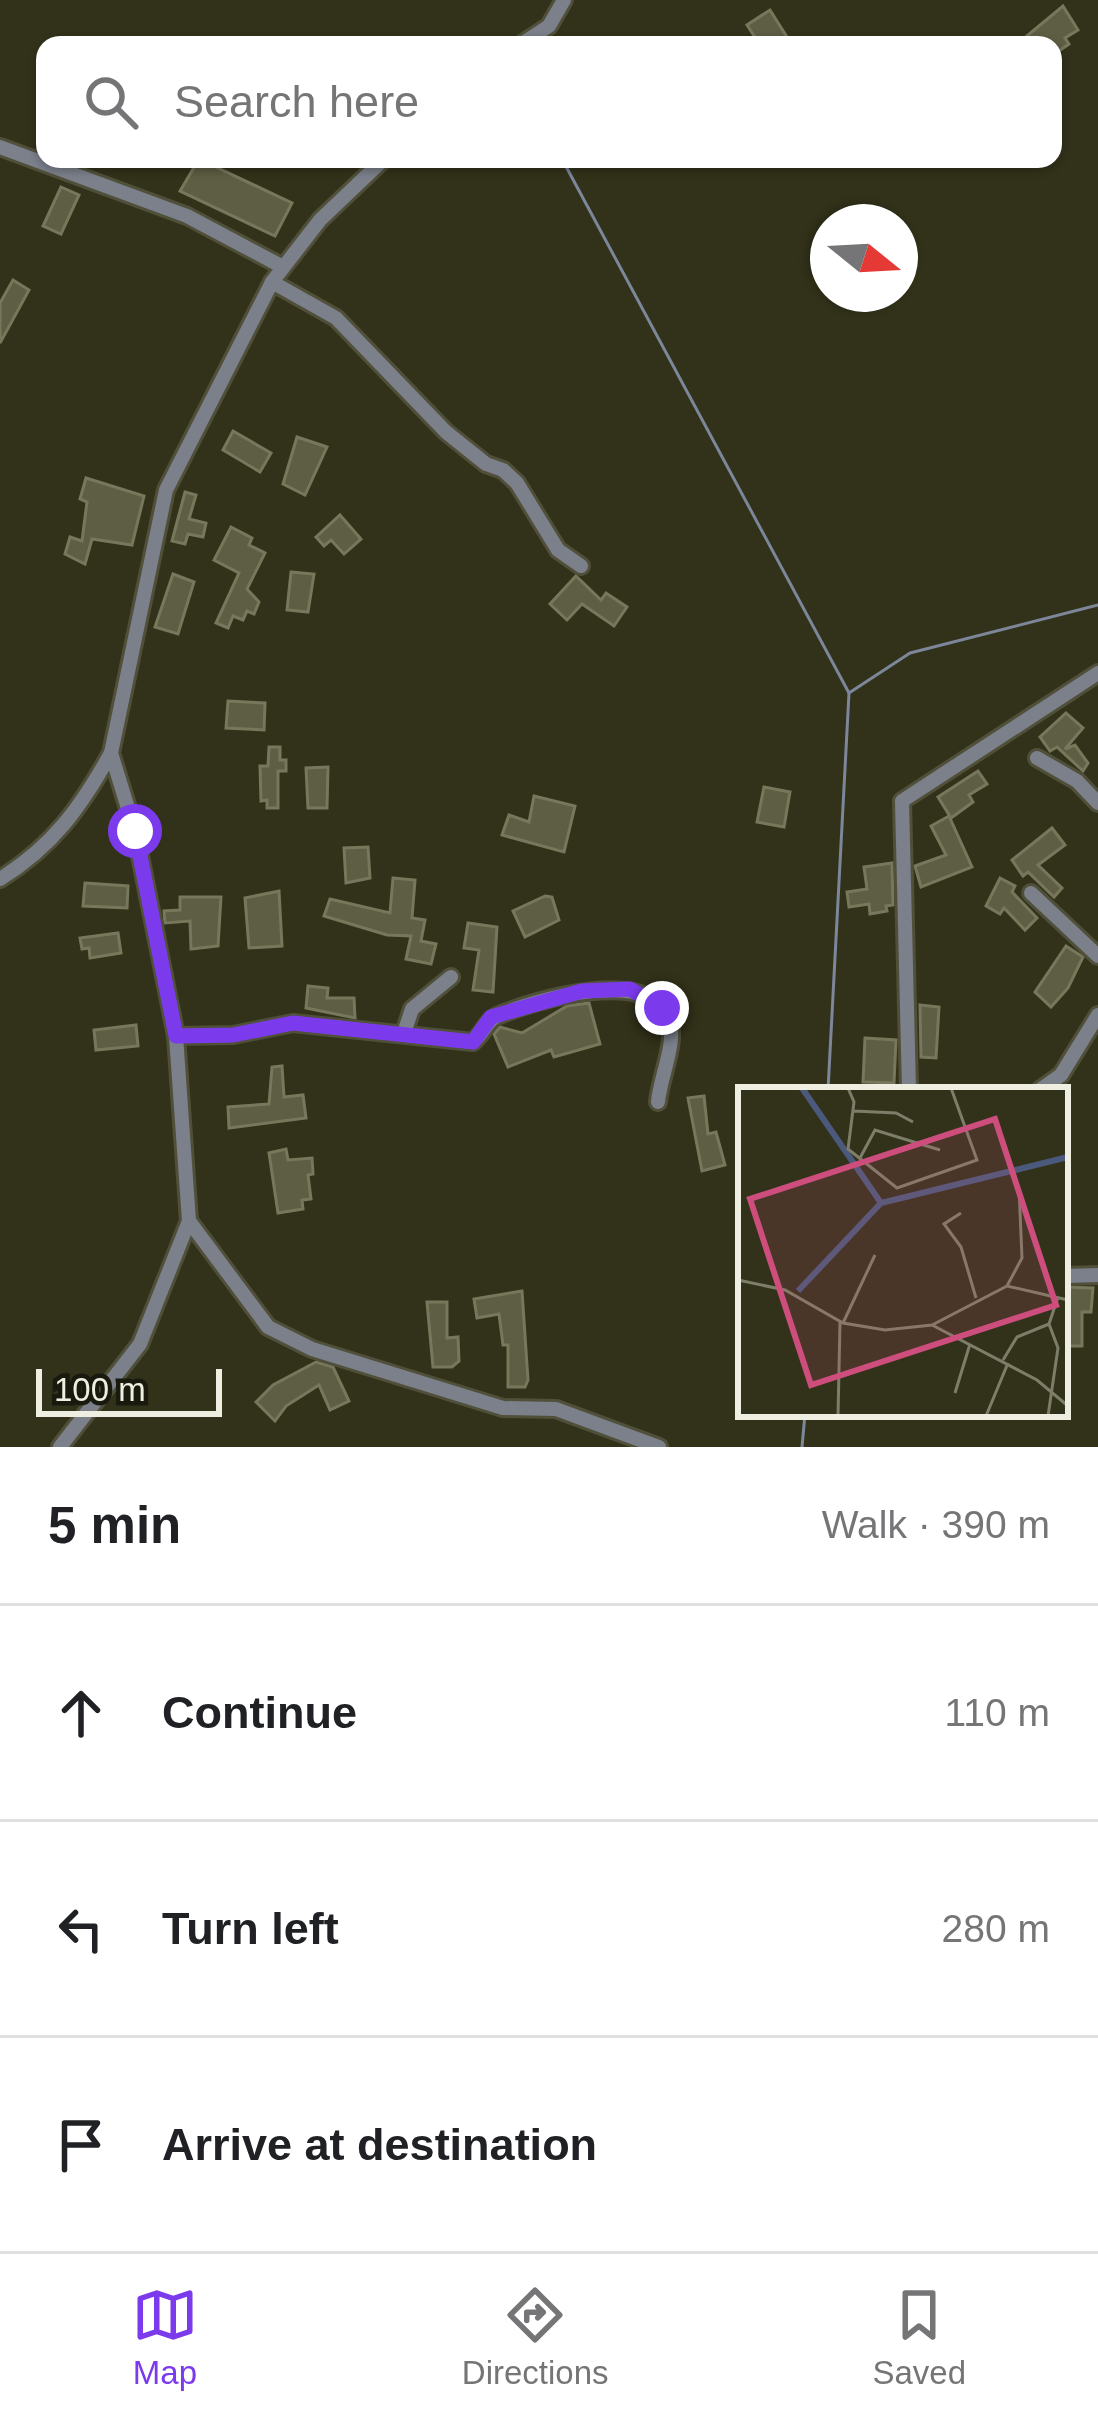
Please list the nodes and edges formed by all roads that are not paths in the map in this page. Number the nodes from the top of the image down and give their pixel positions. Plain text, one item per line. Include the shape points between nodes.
1 (564, 0) edge
2 (534, 36) edge
3 (0, 147) edge
4 (36, 160) edge
5 (57, 168) edge
6 (375, 168) edge
7 (283, 267) junction
8 (272, 282) junction
9 (581, 566) dead end
10 (1098, 673) edge
11 (111, 753) junction
12 (1037, 758) dead end
13 (1098, 803) edge
14 (0, 879) edge
15 (1031, 893) dead end
16 (1098, 956) edge
17 (451, 977) dead end
18 (1098, 1016) edge
19 (404, 1034) junction
20 (176, 1036) junction
21 (909, 1087) edge
22 (1043, 1087) edge
23 (658, 1102) dead end
24 (189, 1221) junction
25 (1098, 1275) edge
26 (1068, 1276) edge
27 (60, 1447) edge
28 (659, 1447) edge

1 - 2 street
3 - 4 street
5 - 7 street via 187,216
6 - 7 street
7 - 8 street
8 - 9 street via 336,318 446,432 503,470 558,550
8 - 11 street via 166,490
10 - 21 street via 902,801
11 - 14 street via 76,817
11 - 20 street
12 - 13 street
15 - 16 street
17 - 19 street via 412,1009
18 - 22 street via 1071,1063
19 - 20 street via 293,1023
19 - 23 street via 473,1042 491,1017 582,991 630,989 670,1022
20 - 24 street
24 - 27 street via 140,1344
24 - 28 street via 268,1327 312,1349 502,1408 556,1408
25 - 26 street

